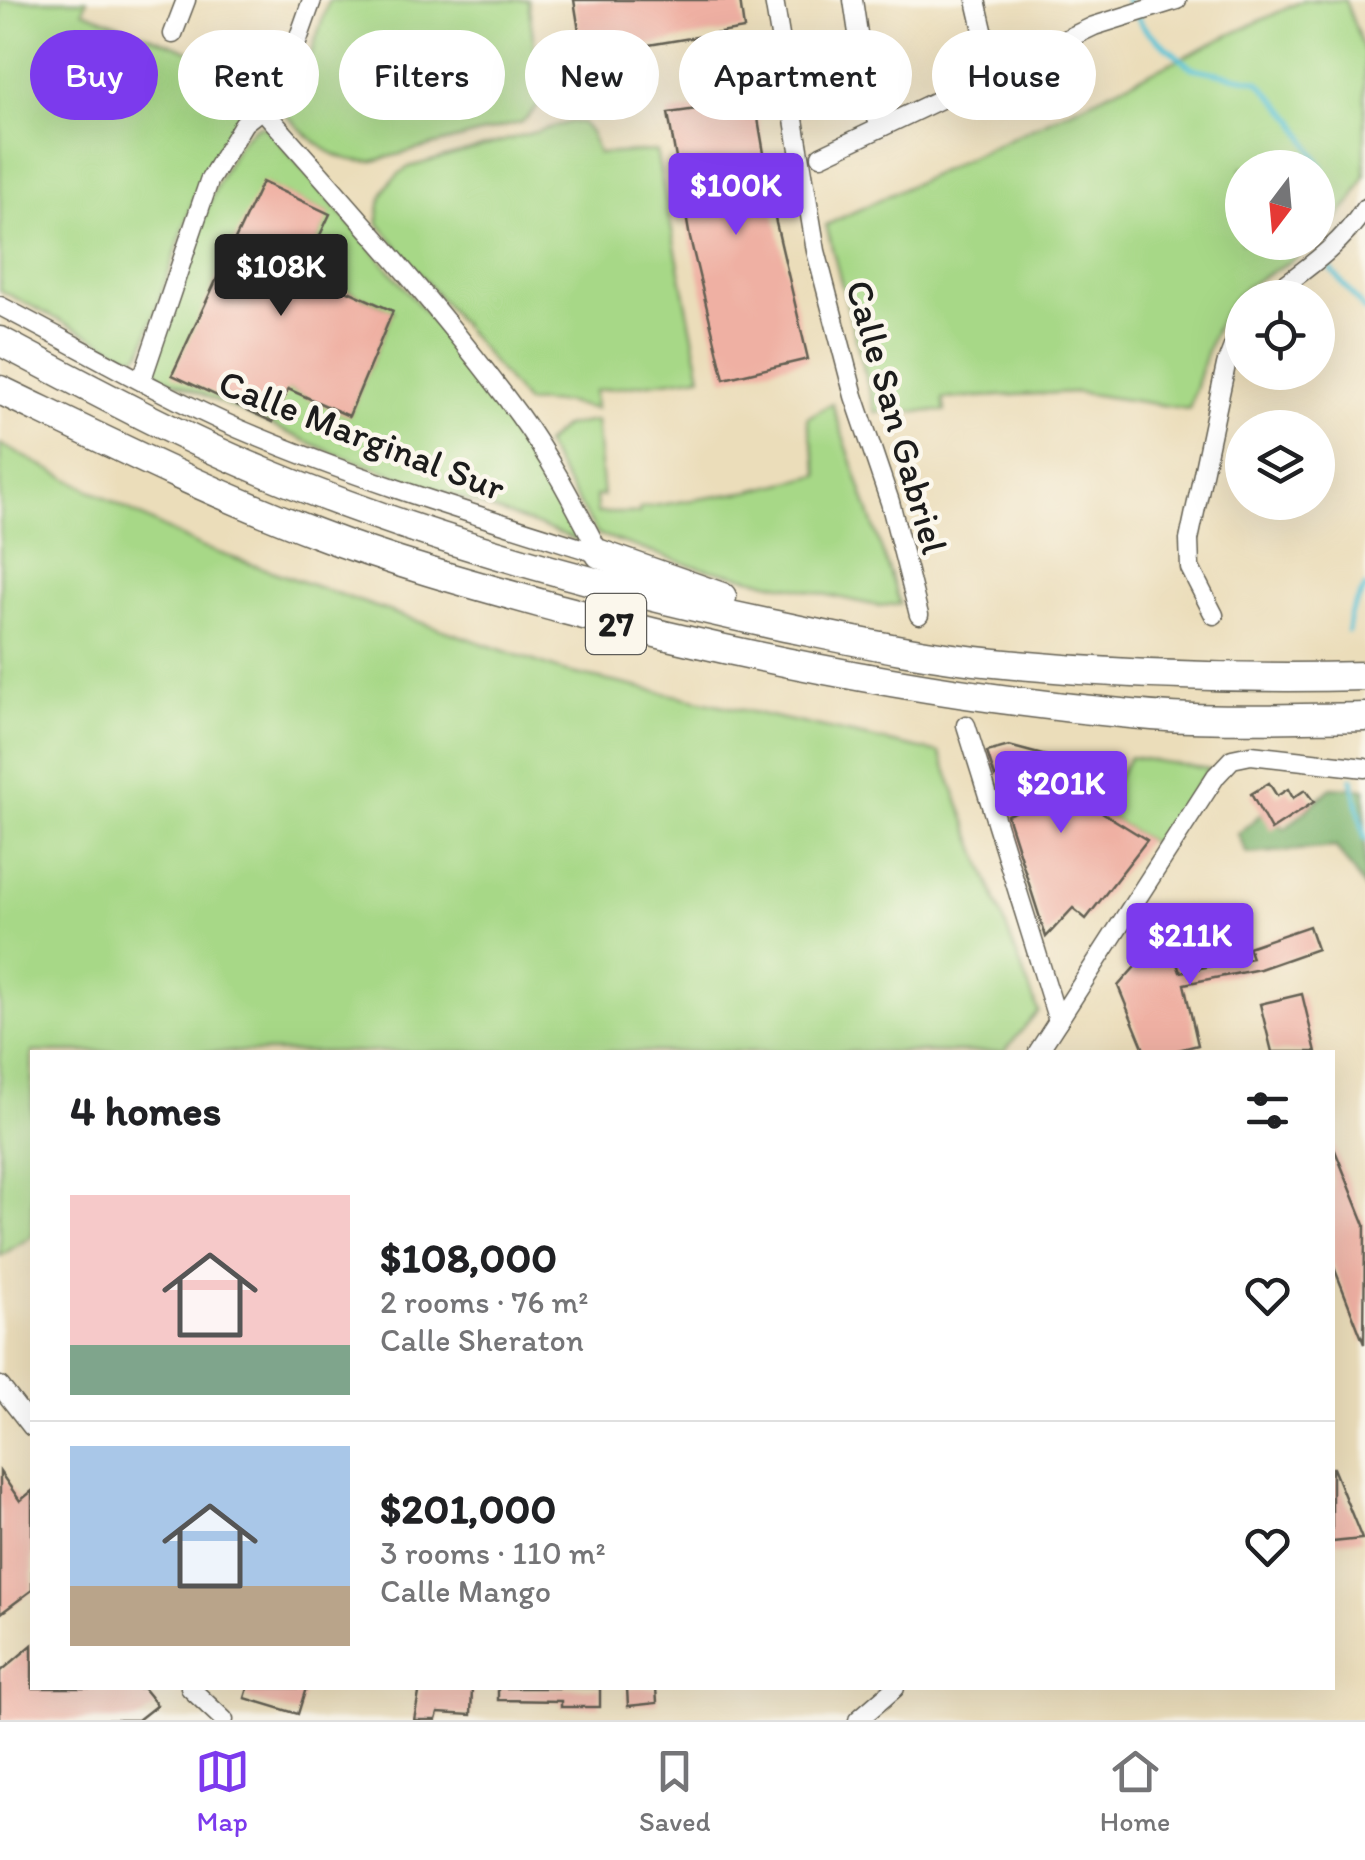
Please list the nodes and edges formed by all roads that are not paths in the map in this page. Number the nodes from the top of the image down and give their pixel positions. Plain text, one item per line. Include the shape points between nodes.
1 (186, 0) edge
2 (312, 0) edge
3 (774, 0) edge
4 (853, 0) edge
5 (976, 0) edge
6 (1177, 0) edge
7 (301, 30) edge
8 (983, 30) edge
9 (1085, 30) edge
10 (173, 34) dead end
11 (932, 103) edge
12 (248, 120) edge
13 (272, 120) edge
14 (880, 128) junction
15 (822, 156) dead end
16 (1365, 208) edge
17 (1292, 280) edge
18 (0, 306) edge
19 (0, 341) edge
20 (1225, 370) edge
21 (142, 379) junction
22 (0, 390) edge
23 (600, 554) junction
24 (918, 615) dead end
25 (1214, 616) dead end
26 (851, 641) junction
27 (1365, 672) edge
28 (1365, 717) edge
29 (1268, 718) junction
30 (966, 724) dead end
31 (1365, 726) edge
32 (1365, 768) edge
33 (1058, 1021) junction
34 (1039, 1050) edge
35 (0, 1386) edge
36 (30, 1424) edge
37 (192, 1690) edge
38 (893, 1690) edge
39 (224, 1720) edge
40 (858, 1720) edge

1 - 10 street
2 - 7 street
3 - 24 street, Calle San Gabriel via 816,251
4 - 14 street
5 - 8 street
6 - 9 street
11 - 14 street
12 - 21 street via 209,181
13 - 23 street via 410,280 535,440
14 - 15 street
16 - 17 street via 1318,262
18 - 21 street, Calle Marginal Sur
19 - 26 highway, 27 via 175,431 340,501 557,572
20 - 25 street via 1190,540 1190,568
21 - 23 street, Calle Marginal Sur via 307,457
22 - 29 highway, 27 via 318,534 634,628 728,652 978,695 1134,714
23 - 26 highway
26 - 27 highway, 27 via 1030,666 1168,676
28 - 29 highway, 27
29 - 31 highway
30 - 33 street
32 - 33 street via 1251,755 1232,759
33 - 34 street
35 - 36 street
37 - 39 street
38 - 40 street

